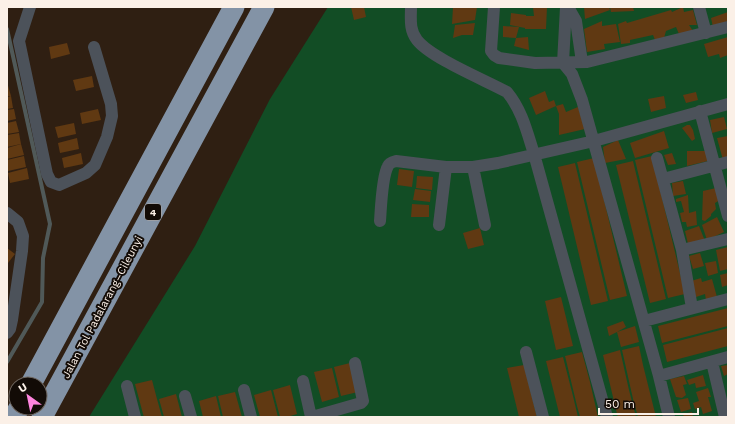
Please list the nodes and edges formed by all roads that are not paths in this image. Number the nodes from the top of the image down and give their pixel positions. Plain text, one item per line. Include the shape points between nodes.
1 (30, 7) edge
2 (234, 7) edge
3 (264, 7) edge
4 (411, 7) edge
5 (494, 7) edge
6 (567, 7) edge
7 (699, 7) edge
8 (728, 27) edge
9 (706, 33) junction
10 (94, 47) dead end
11 (582, 62) junction
12 (563, 63) junction
13 (728, 104) edge
14 (700, 112) junction
15 (594, 141) junction
16 (534, 154) junction
17 (657, 158) dead end
18 (728, 162) edge
19 (714, 166) junction
20 (446, 167) junction
21 (473, 167) junction
22 (662, 179) junction
23 (7, 213) edge
24 (728, 216) edge
25 (380, 221) dead end
26 (439, 225) dead end
27 (485, 225) dead end
28 (728, 239) edge
29 (682, 250) junction
30 (728, 299) edge
31 (692, 308) junction
32 (644, 321) junction
33 (7, 333) edge
34 (526, 352) dead end
35 (728, 357) edge
36 (712, 362) junction
37 (354, 363) dead end
38 (35, 376) edge
39 (659, 376) junction
40 (303, 382) dead end
41 (127, 386) dead end
42 (244, 390) dead end
43 (185, 396) dead end
44 (42, 417) edge
45 (135, 417) edge
46 (191, 417) edge
47 (251, 417) edge
48 (311, 417) edge
49 (543, 417) edge
50 (607, 417) edge
51 (669, 417) edge
52 (725, 417) edge

1 - 10 street via 19,41 47,174 51,182 59,184 86,173 95,165 106,137 112,116
2 - 38 highway, 4
3 - 44 highway, Jalan Tol Padalarang–Cileunyi / 4
4 - 16 street via 410,26 416,39 424,47 508,92 523,119
5 - 12 street via 491,52 494,55 535,63
6 - 11 street via 576,21
6 - 12 street
7 - 9 street
8 - 9 street
9 - 11 street
11 - 12 street
12 - 15 street via 572,74
13 - 14 street
14 - 15 street
14 - 19 street
15 - 16 street
15 - 32 street
16 - 21 street
16 - 50 street
17 - 22 street
18 - 19 street
19 - 22 street
19 - 24 street
20 - 21 street
20 - 25 street via 396,161 387,166
20 - 26 street
21 - 27 street
22 - 29 street
23 - 33 street via 18,222 23,236 12,320
28 - 29 street
29 - 31 street
30 - 31 street
31 - 32 street
32 - 39 street
34 - 49 street
35 - 36 street
36 - 39 street
36 - 52 street
37 - 48 street via 363,401
39 - 51 street
40 - 48 street
41 - 45 street
42 - 47 street
43 - 46 street

